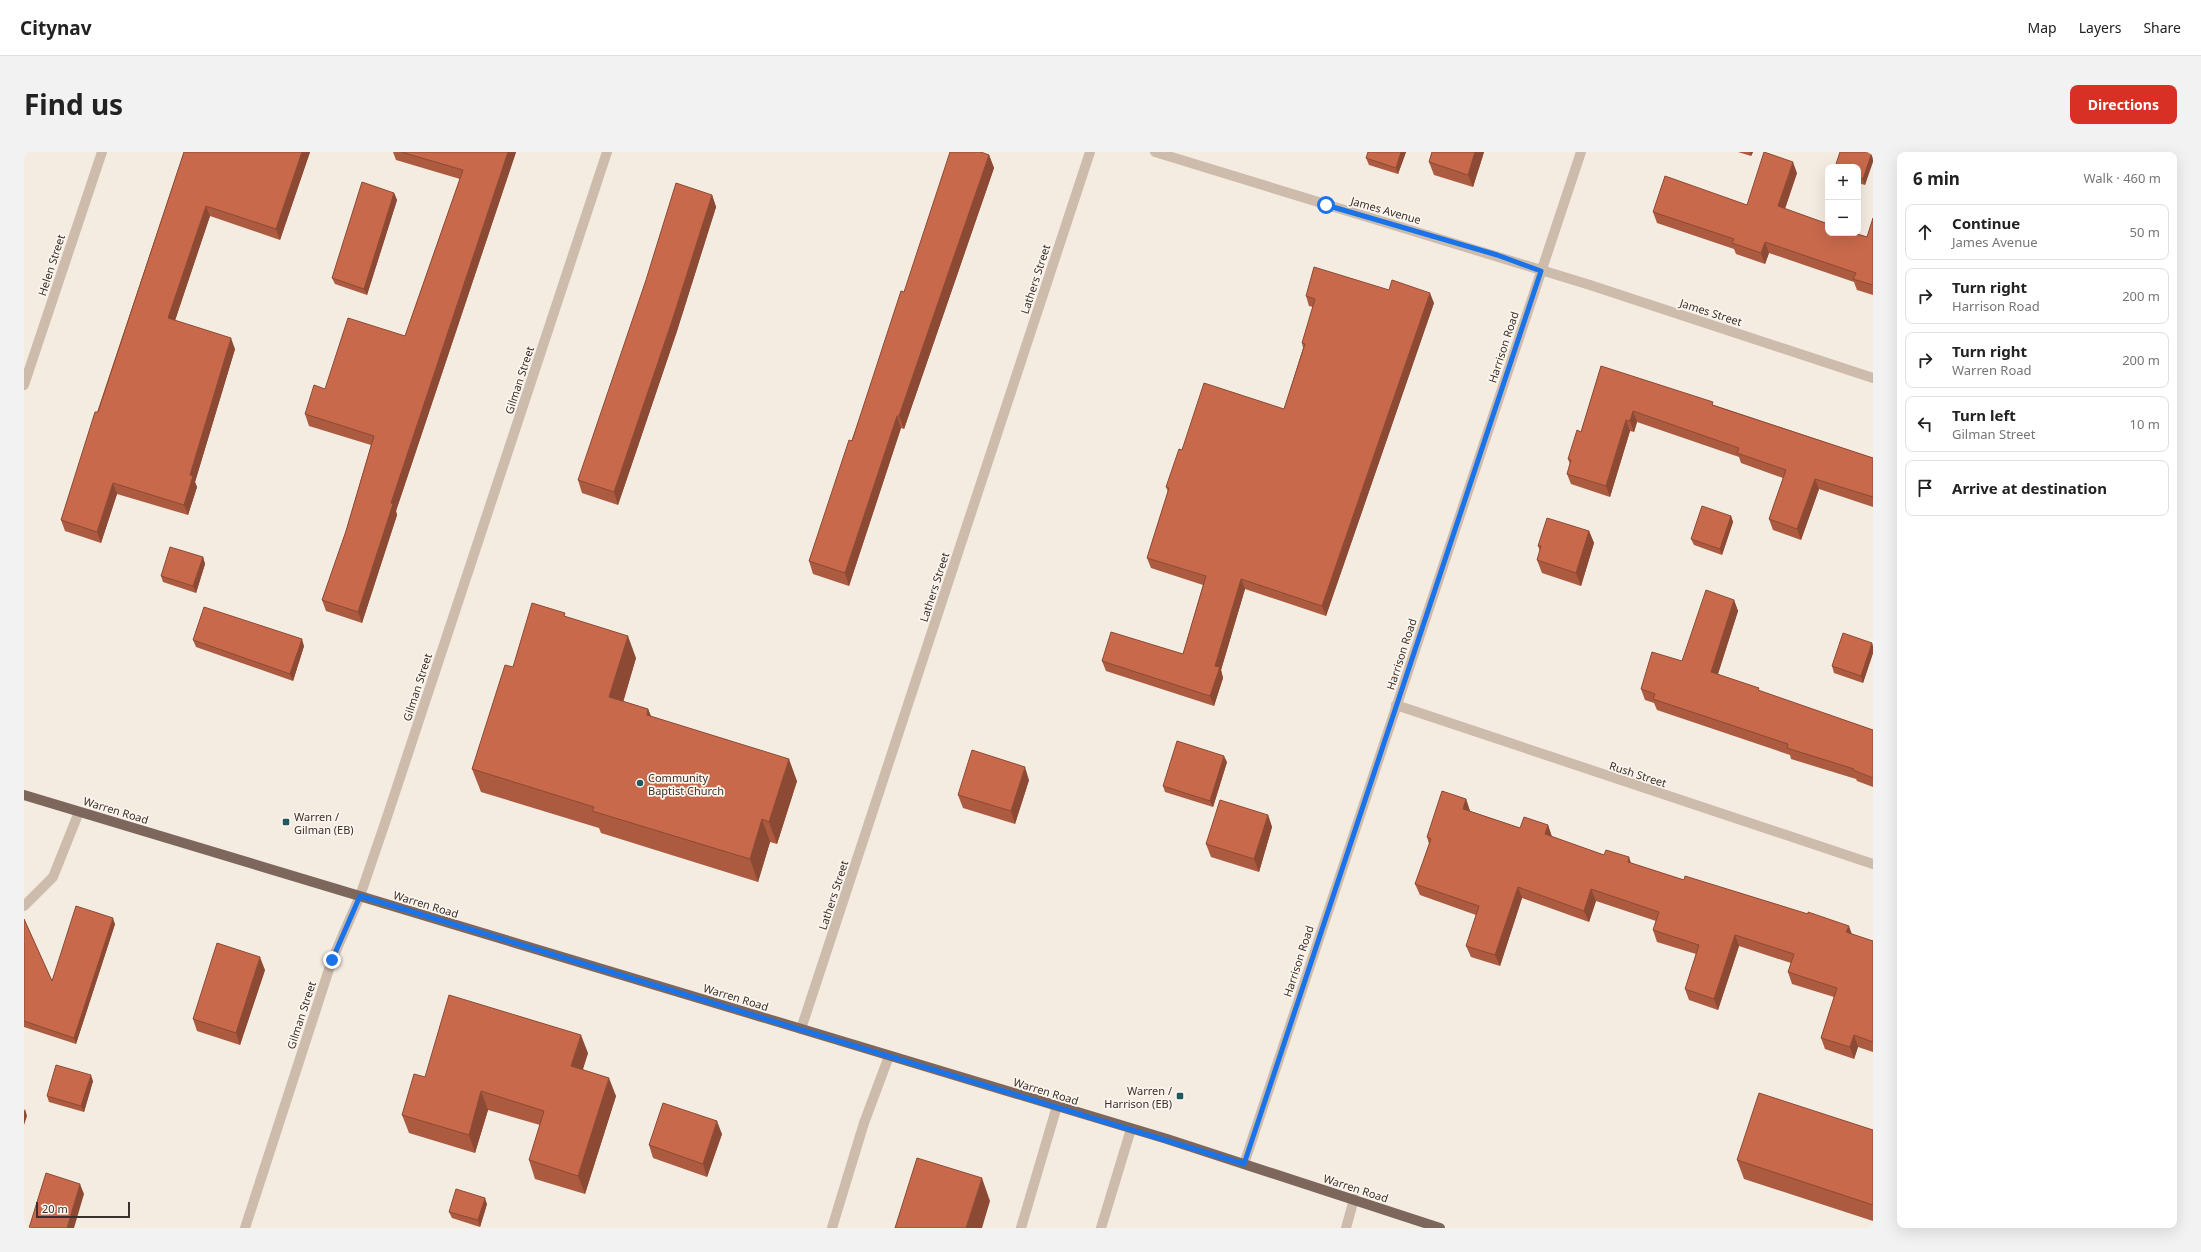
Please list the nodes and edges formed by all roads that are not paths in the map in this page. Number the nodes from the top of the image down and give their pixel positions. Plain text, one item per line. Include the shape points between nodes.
1 (102, 152) edge
2 (607, 152) edge
3 (1090, 152) edge
4 (1155, 152) edge
5 (1581, 152) edge
6 (1541, 271) junction
7 (1873, 378) edge
8 (24, 385) edge
9 (1396, 705) junction
10 (24, 795) edge
11 (79, 812) junction
12 (1873, 864) edge
13 (360, 896) junction
14 (24, 906) edge
15 (801, 1029) junction
16 (889, 1056) junction
17 (1057, 1106) junction
18 (1131, 1128) junction
19 (1244, 1164) junction
20 (1354, 1199) junction
21 (245, 1228) edge
22 (832, 1228) edge
23 (1021, 1228) edge
24 (1101, 1228) edge
25 (1346, 1228) edge
26 (1440, 1228) edge

1 - 8 street, Helen Street
2 - 13 street, Gilman Street
3 - 15 street, Lathers Street
4 - 6 street, James Avenue
5 - 6 street, Harrison Road
6 - 7 street, James Street
6 - 9 street, Harrison Road
9 - 12 street, Rush Street
9 - 19 street, Harrison Road
10 - 11 main road, Warren Road
11 - 13 main road, Warren Road
11 - 14 street via 53,877
13 - 15 main road, Warren Road
13 - 21 street, Gilman Street via 332,960
15 - 16 main road, Warren Road
16 - 17 main road, Warren Road
16 - 22 street via 864,1123
17 - 18 main road, Warren Road
17 - 23 street
18 - 19 main road, Warren Road
18 - 24 street
19 - 20 main road, Warren Road
20 - 25 street
20 - 26 main road, Warren Road

